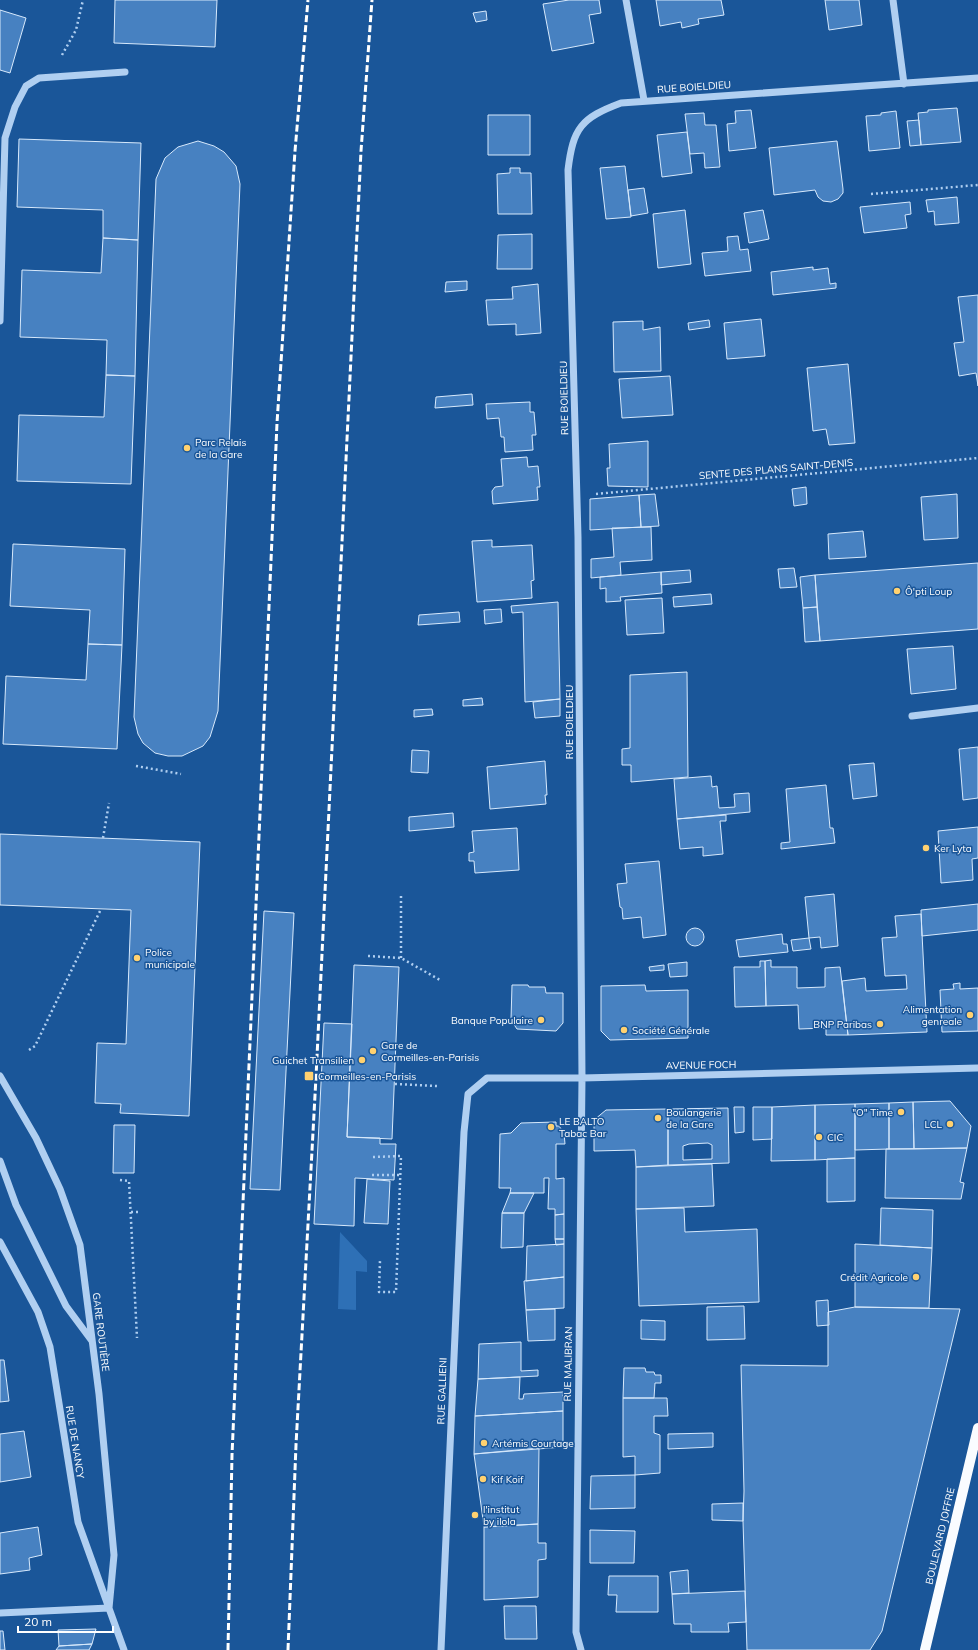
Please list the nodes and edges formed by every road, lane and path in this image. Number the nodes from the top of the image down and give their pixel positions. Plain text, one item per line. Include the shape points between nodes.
1 (83, 0) edge
2 (626, 0) edge
3 (893, 0) edge
4 (125, 72) dead end
5 (51, 77) junction
6 (978, 78) edge
7 (904, 84) junction
8 (644, 100) junction
9 (978, 185) edge
10 (871, 194) dead end
11 (0, 321) edge
12 (978, 458) edge
13 (576, 496) junction
14 (978, 708) edge
15 (912, 716) dead end
16 (136, 766) dead end
17 (181, 774) dead end
18 (109, 803) dead end
19 (103, 838) dead end
20 (401, 896) dead end
21 (101, 909) dead end
22 (368, 956) dead end
23 (401, 958) junction
24 (440, 980) dead end
25 (29, 1050) dead end
26 (978, 1068) edge
27 (0, 1076) edge
28 (582, 1078) junction
29 (395, 1084) dead end
30 (437, 1086) dead end
31 (464, 1132) joint
32 (373, 1157) dead end
33 (0, 1161) edge
34 (372, 1175) dead end
35 (400, 1175) junction
36 (120, 1180) dead end
37 (131, 1212) junction
38 (139, 1212) dead end
39 (0, 1242) edge
40 (380, 1260) dead end
41 (137, 1338) dead end
42 (93, 1341) junction
43 (978, 1428) edge
44 (109, 1608) junction
45 (0, 1613) edge
46 (124, 1650) edge
47 (441, 1650) edge
48 (581, 1650) edge
49 (925, 1650) edge

1 - 5 path via 76,30
2 - 8 street
3 - 7 street
4 - 5 street
5 - 11 street via 39,78 26,86 5,138
6 - 7 street, RUE BOIELDIEU
7 - 8 street, RUE BOIELDIEU
8 - 13 street, RUE BOIELDIEU via 621,103 600,111 578,129 570,148 568,170
9 - 10 path
12 - 13 path, SENTE DES PLANS SAINT-DENIS
13 - 28 street, RUE BOIELDIEU
14 - 15 street
16 - 17 path
18 - 19 path
20 - 23 path
21 - 25 path via 35,1046
22 - 23 path
23 - 24 path
26 - 28 street, AVENUE FOCH
27 - 42 street, GARE ROUTIÈRE via 36,1138 60,1189 80,1245
28 - 31 street, AVENUE FOCH via 487,1078 468,1094
28 - 48 street, RUE MALIBRAN via 576,1632
29 - 30 path
31 - 47 street, RUE GALLIENI
32 - 35 path via 401,1156
33 - 42 street via 16,1205 66,1306
34 - 35 path
35 - 40 path via 396,1292 379,1292
36 - 37 path via 129,1181
37 - 38 path
37 - 41 path
39 - 44 street, RUE DE NANCY via 38,1312 50,1347 78,1522
42 - 44 street, GARE ROUTIÈRE via 114,1555
43 - 49 main road, BOULEVARD JOFFRE
44 - 45 street
44 - 46 street, RUE DE NANCY

